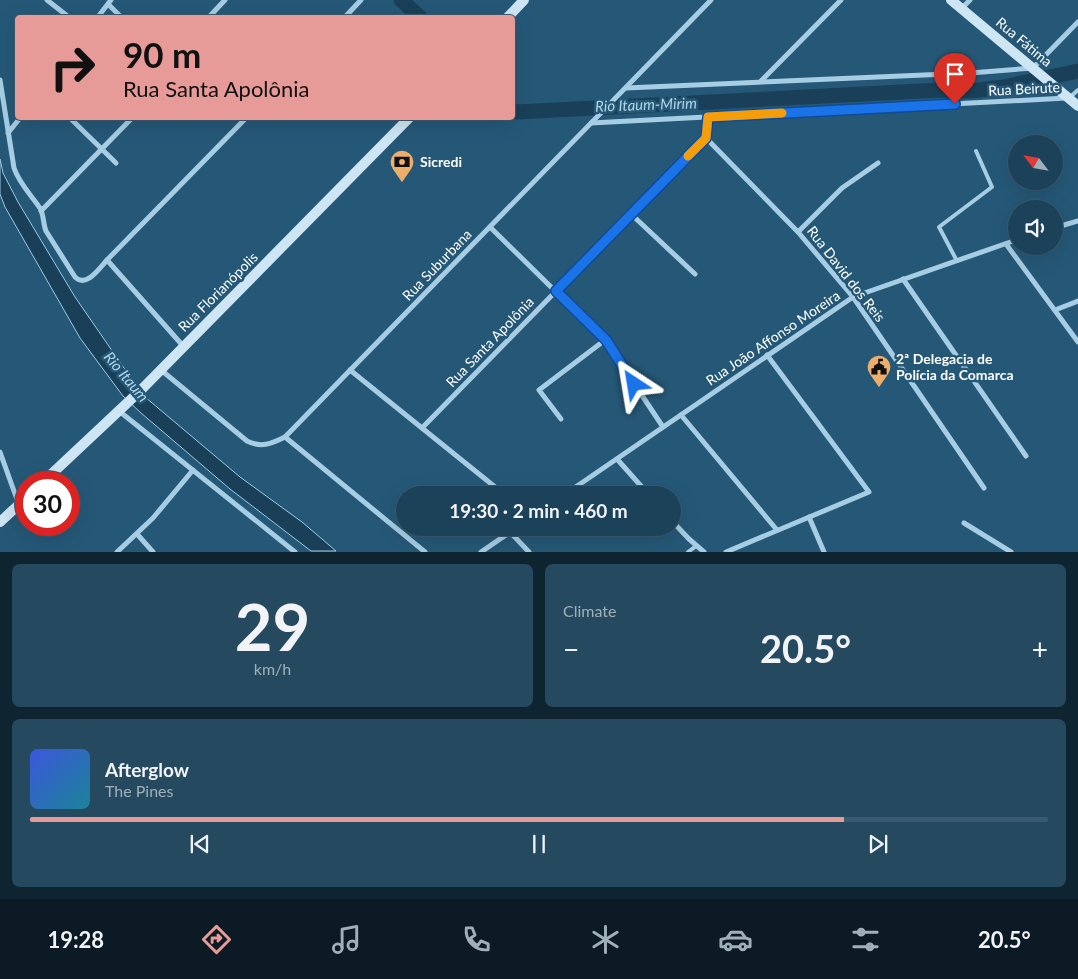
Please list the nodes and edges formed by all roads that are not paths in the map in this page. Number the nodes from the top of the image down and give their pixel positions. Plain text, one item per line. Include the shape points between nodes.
1 (47, 0) edge
2 (225, 0) edge
3 (361, 0) edge
4 (524, 0) edge
5 (711, 0) edge
6 (841, 0) edge
7 (951, 0) edge
8 (970, 0) edge
9 (109, 2) edge
10 (962, 8) junction
11 (66, 15) edge
12 (99, 15) edge
13 (120, 15) edge
14 (211, 15) edge
15 (347, 15) edge
16 (510, 15) edge
17 (1078, 22) edge
18 (1033, 68) junction
19 (0, 80) edge
20 (761, 82) junction
21 (625, 89) junction
22 (1078, 90) edge
23 (1069, 98) junction
24 (1078, 106) edge
25 (708, 117) junction
26 (18, 120) edge
27 (72, 120) edge
28 (130, 120) edge
29 (244, 120) edge
30 (407, 120) edge
31 (591, 123) junction
32 (8, 133) junction
33 (706, 138) junction
34 (101, 149) junction
35 (976, 150) dead end
36 (116, 163) dead end
37 (878, 163) dead end
38 (41, 211) junction
39 (631, 214) junction
40 (1078, 221) edge
41 (1063, 225) edge
42 (490, 227) junction
43 (798, 232) junction
44 (1006, 244) joint
45 (108, 260) junction
46 (956, 261) junction
47 (695, 274) dead end
48 (903, 280) junction
49 (556, 291) junction
50 (853, 297) junction
51 (1078, 302) edge
52 (1055, 310) junction
53 (606, 340) junction
54 (1078, 342) edge
55 (184, 347) junction
56 (768, 355) junction
57 (161, 370) junction
58 (350, 370) junction
59 (119, 411) junction
60 (681, 414) junction
61 (561, 419) dead end
62 (663, 427) junction
63 (422, 428) junction
64 (285, 437) junction
65 (0, 452) edge
66 (1026, 456) dead end
67 (617, 459) junction
68 (194, 470) junction
69 (55, 471) edge
70 (15, 486) edge
71 (494, 486) edge
72 (577, 486) edge
73 (642, 486) edge
74 (984, 488) dead end
75 (15, 508) edge
76 (809, 517) junction
77 (0, 522) edge
78 (964, 523) dead end
79 (681, 530) edge
80 (777, 530) junction
81 (137, 534) junction
82 (504, 536) edge
83 (514, 536) edge
84 (696, 546) junction
85 (117, 552) edge
86 (153, 552) edge
87 (295, 552) edge
88 (424, 552) edge
89 (481, 552) edge
90 (529, 552) edge
91 (688, 552) edge
92 (704, 552) edge
93 (726, 552) edge
94 (824, 552) edge
95 (1011, 552) edge

1 - 11 street
2 - 14 street
3 - 15 street
4 - 16 main road
5 - 21 street, Rua Suburbana
6 - 20 street
7 - 10 main road, Rua Fátima
8 - 10 street
9 - 12 street
9 - 13 street
10 - 18 main road, Rua Fátima
17 - 18 street
18 - 20 street
18 - 23 main road, Rua Fátima
19 - 32 street
20 - 21 street
21 - 31 street, Rua Suburbana
22 - 23 lane
23 - 24 main road, Rua Fátima
23 - 25 street, Rua Beirute
25 - 31 street, Rua Beirute
25 - 33 street
26 - 32 street
27 - 34 street
28 - 34 street
29 - 45 street
30 - 55 main road, Rua Florianópolis
31 - 42 street, Rua Suburbana
32 - 38 street via 16,173
33 - 39 street, Rua Santa Apolônia
33 - 43 street, Rua David dos Reis
34 - 36 street
34 - 38 street
35 - 46 lane via 992,188 939,227
37 - 43 street via 842,188
38 - 45 street via 46,231 79,281 85,281
39 - 47 street
39 - 49 street, Rua Santa Apolônia
40 - 41 street
42 - 49 street
42 - 58 street, Rua Suburbana
43 - 50 street, Rua David dos Reis
44 - 46 street, Rua João Affonso Moreira
44 - 52 street
45 - 55 street
46 - 48 street, Rua João Affonso Moreira
48 - 50 street, Rua João Affonso Moreira
48 - 66 street
49 - 53 street
49 - 63 street, Rua Santa Apolônia
50 - 56 street, Rua João Affonso Moreira
50 - 74 street, Rua David dos Reis
51 - 52 street
52 - 54 street
53 - 61 street via 539,390
53 - 62 street
55 - 57 main road, Rua Florianópolis
56 - 60 street, Rua João Affonso Moreira
56 - 76 street via 869,492
57 - 59 main road, Rua Florianópolis
57 - 64 street, Rua Suburbana via 247,441 266,445
58 - 63 street
58 - 64 street, Rua Suburbana
59 - 68 street
59 - 69 main road, Rua Florianópolis
60 - 62 street, Rua João Affonso Moreira
60 - 80 street
62 - 67 street, Rua João Affonso Moreira
63 - 71 street
64 - 88 street
65 - 70 street
67 - 72 street, Rua João Affonso Moreira
67 - 73 street
68 - 81 street
68 - 87 street
75 - 77 main road
76 - 80 street
76 - 94 street
78 - 95 street
79 - 84 street
80 - 93 street
81 - 85 street
81 - 86 street
82 - 89 street
83 - 90 street
84 - 91 lane
84 - 92 street

